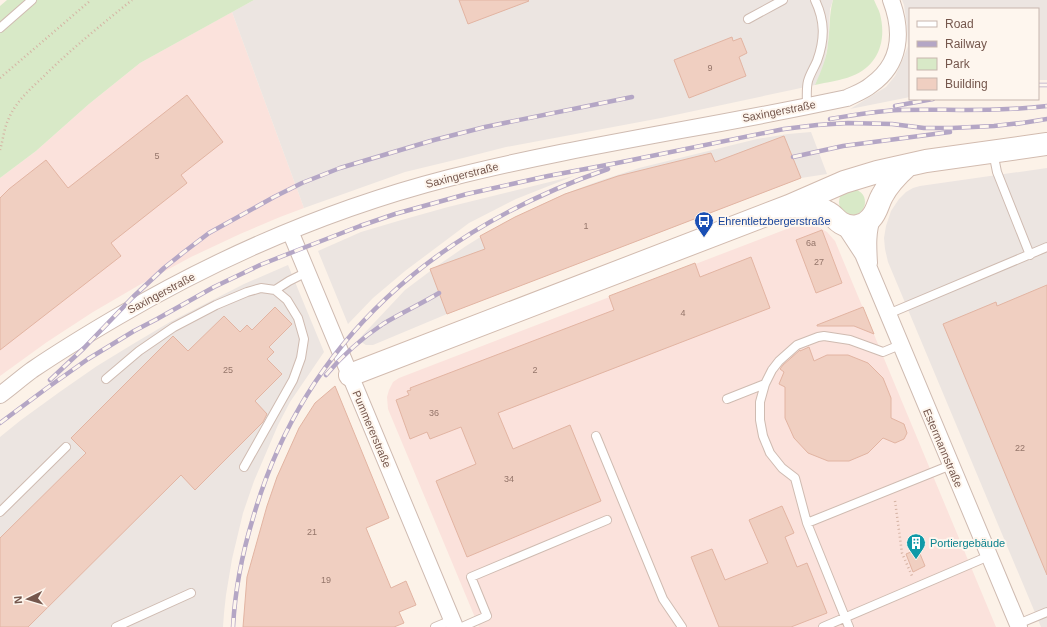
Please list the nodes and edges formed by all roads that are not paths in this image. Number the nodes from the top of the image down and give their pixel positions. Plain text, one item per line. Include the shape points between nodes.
1 (32, 0) edge
2 (783, 0) edge
3 (815, 0) edge
4 (891, 0) edge
5 (748, 19) dead end
6 (0, 28) edge
7 (807, 106) junction
8 (1047, 144) edge
9 (992, 151) junction
10 (908, 165) junction
11 (844, 182) junction
12 (789, 206) junction
13 (875, 212) junction
14 (838, 220) junction
15 (290, 231) junction
16 (1047, 247) edge
17 (1030, 255) junction
18 (869, 269) junction
19 (308, 272) junction
20 (274, 290) junction
21 (888, 314) junction
22 (900, 345) junction
23 (350, 374) junction
24 (106, 379) dead end
25 (765, 384) junction
26 (0, 395) edge
27 (727, 399) dead end
28 (596, 436) dead end
29 (66, 447) dead end
30 (950, 465) junction
31 (244, 467) dead end
32 (0, 512) edge
33 (607, 520) dead end
34 (807, 523) junction
35 (989, 556) junction
36 (192, 593) dead end
37 (1047, 612) edge
38 (845, 618) junction
39 (456, 625) edge
40 (1018, 626) edge
41 (116, 627) edge
42 (435, 627) edge
43 (682, 627) edge
44 (824, 627) edge
45 (849, 627) edge

1 - 6 lane
2 - 5 lane
3 - 7 lane via 820,10 823,36 821,48 807,82
4 - 7 street, Saxingerstraße via 898,22 898,33 893,60 887,70 870,86 853,95
7 - 15 street, Saxingerstraße via 593,146 447,178 367,202
8 - 9 street
9 - 10 street
9 - 17 lane via 997,172
10 - 11 street
10 - 13 street via 889,186
11 - 12 street
11 - 13 street via 865,182 877,199
11 - 14 street via 831,197 830,206
12 - 14 street via 814,207
12 - 23 street
13 - 14 street via 860,226 848,226
13 - 18 street, Estermannstraße via 868,239
14 - 18 street, Estermannstraße via 856,243
15 - 19 street, Pummererstraße
15 - 26 street, Saxingerstraße via 159,292 58,352
16 - 17 lane
17 - 21 lane
18 - 21 street, Estermannstraße
19 - 20 lane
19 - 23 street, Pummererstraße
20 - 24 lane via 261,288 247,292 174,327 139,351
20 - 31 lane via 287,300 298,318 304,339 301,358 293,380
21 - 22 street, Estermannstraße
22 - 25 lane via 883,352 850,340 832,336 818,337 797,345 779,361
22 - 30 street, Estermannstraße
23 - 39 street, Pummererstraße
25 - 27 lane
25 - 34 lane via 760,402 763,436 770,453 782,468 795,478
28 - 43 lane via 663,599
29 - 32 lane
30 - 34 lane
30 - 35 street, Estermannstraße
33 - 39 lane via 471,577 487,616
34 - 38 lane
35 - 38 lane
35 - 40 street, Estermannstraße
36 - 41 lane
37 - 40 lane
38 - 44 lane
38 - 45 lane
39 - 42 lane

